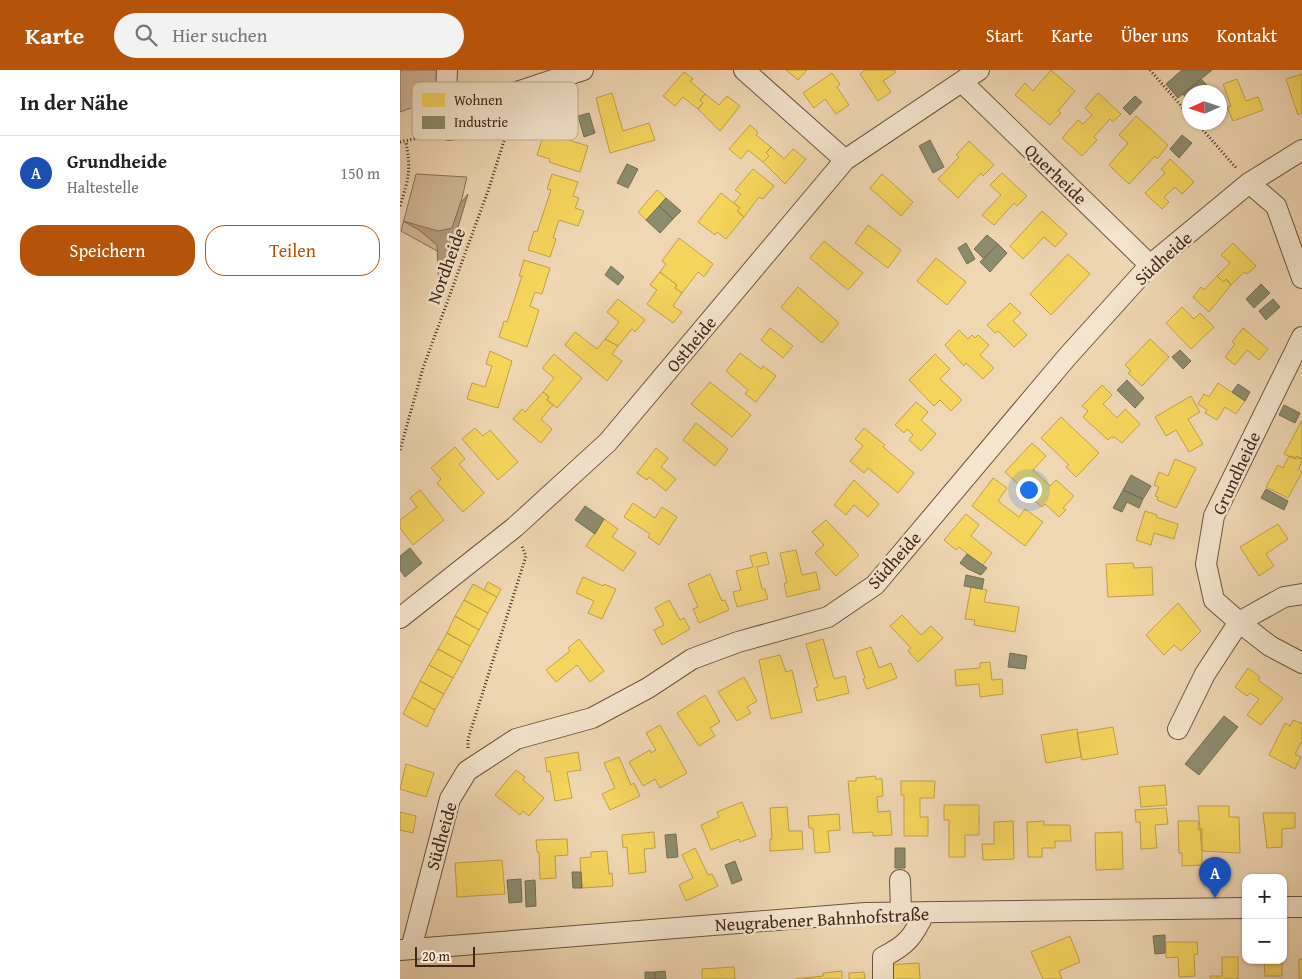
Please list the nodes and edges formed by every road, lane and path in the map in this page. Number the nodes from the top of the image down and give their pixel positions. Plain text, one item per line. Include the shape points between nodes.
1 (583, 70) edge
2 (744, 70) edge
3 (979, 70) edge
4 (1150, 70) edge
5 (547, 82) edge
6 (962, 82) junction
7 (1182, 106) edge
8 (1203, 130) edge
9 (413, 140) edge
10 (504, 140) edge
11 (400, 142) edge
12 (406, 142) junction
13 (1302, 150) edge
14 (845, 160) junction
15 (1249, 183) junction
16 (400, 206) edge
17 (1150, 265) junction
18 (1302, 278) edge
19 (1302, 337) edge
20 (400, 450) edge
21 (514, 527) junction
22 (1302, 594) edge
23 (400, 618) edge
24 (1239, 622) junction
25 (1302, 663) edge
26 (1178, 729) dead end
27 (467, 771) junction
28 (900, 880) dead end
29 (1287, 907) edge
30 (1302, 907) edge
31 (1242, 908) edge
32 (901, 912) junction
33 (925, 912) junction
34 (406, 949) edge
35 (883, 979) edge

1 - 5 street
2 - 14 street
3 - 6 street, Ostheide
4 - 7 path
6 - 14 street, Ostheide
6 - 17 street, Querheide
8 - 15 path
9 - 12 path
10 - 20 path, Nordheide via 423,368
11 - 12 path
12 - 16 path via 409,178
13 - 15 street, Südheide
14 - 21 street, Ostheide via 608,442
15 - 17 street, Südheide
15 - 18 street via 1276,206
17 - 27 street, Südheide via 1067,357 875,585 828,617 738,642 692,659 648,688 592,718 516,739
19 - 24 street, Grundheide via 1214,516 1206,564 1214,600
21 - 23 street, Ostheide
21 - 27 path via 526,556 468,739
22 - 24 street via 1284,597
24 - 25 street, Grundheide via 1270,646
24 - 26 street via 1204,674
27 - 34 street, Südheide via 450,799
28 - 32 street
29 - 30 street
31 - 33 street, Neugrabener Bahnhofstraße
32 - 33 street, Neugrabener Bahnhofstraße
32 - 34 street, Neugrabener Bahnhofstraße
33 - 35 street via 914,935 902,948 883,957

